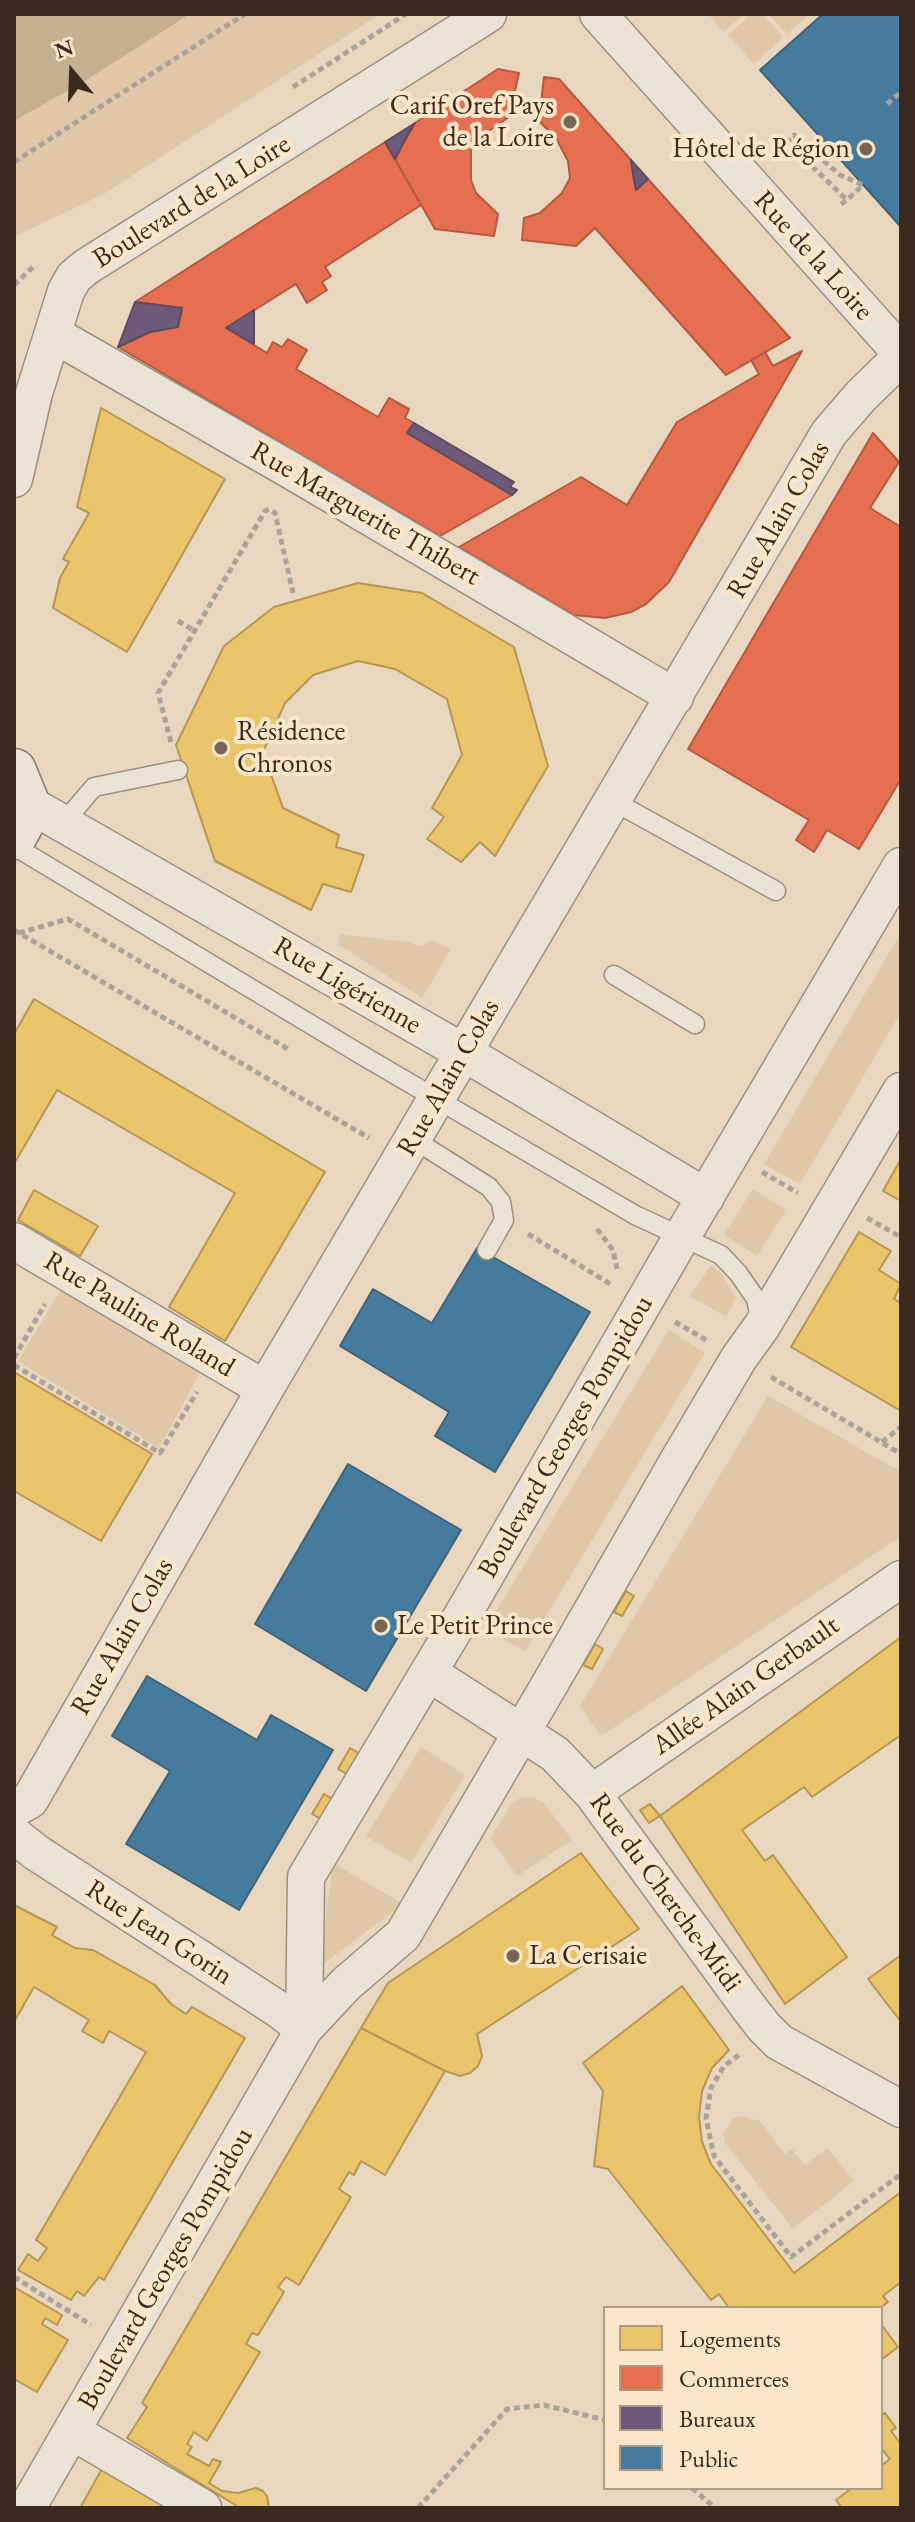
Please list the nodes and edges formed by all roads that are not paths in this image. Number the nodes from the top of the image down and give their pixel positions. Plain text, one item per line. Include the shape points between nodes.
1 (488, 14) edge
2 (598, 14) edge
3 (53, 334) junction
4 (901, 355) edge
5 (14, 479) edge
6 (675, 697) junction
7 (178, 770) road end
8 (613, 801) junction
9 (29, 808) edge
10 (14, 846) edge
11 (901, 866) edge
12 (776, 891) dead end
13 (614, 975) dead end
14 (695, 1024) dead end
15 (463, 1052) junction
16 (901, 1091) edge
17 (436, 1098) junction
18 (408, 1148) junction
19 (706, 1197) junction
20 (681, 1238) junction
21 (14, 1241) edge
22 (487, 1250) dead end
23 (762, 1326) junction
24 (265, 1389) junction
25 (901, 1579) edge
26 (429, 1673) junction
27 (523, 1732) junction
28 (592, 1793) junction
29 (14, 1809) edge
30 (14, 1835) edge
31 (304, 2029) junction
32 (901, 2109) edge
33 (73, 2432) junction
34 (27, 2508) edge
35 (203, 2508) edge

1 - 3 street, Boulevard de la Loire via 86,267 66,291
2 - 4 street, Rue de la Loire
3 - 5 street, Boulevard de la Loire
3 - 6 street, Rue Marguerite Thibert
4 - 6 street, Rue Alain Colas via 829,433
6 - 8 street, Rue Alain Colas
7 - 9 lane via 94,787
8 - 12 lane
8 - 15 street, Rue Alain Colas
9 - 15 street, Rue Ligérienne
10 - 17 lane
11 - 19 street, Boulevard Georges Pompidou
13 - 14 lane
15 - 17 street, Rue Alain Colas
15 - 19 street, Rue Ligérienne
16 - 23 street, Boulevard Georges Pompidou
17 - 18 street, Rue Alain Colas
17 - 20 lane
18 - 22 lane via 489,1187 501,1202 504,1220
18 - 24 street, Rue Alain Colas
19 - 20 street, Boulevard Georges Pompidou
20 - 23 lane via 721,1255 738,1273 756,1299
20 - 26 street, Boulevard Georges Pompidou
21 - 24 street, Rue Pauline Roland
23 - 27 street, Boulevard Georges Pompidou
24 - 29 street, Rue Alain Colas via 30,1800
25 - 28 street, Allée Alain Gerbault
26 - 27 street, Rue du Cherche-Midi
26 - 31 street, Boulevard Georges Pompidou via 306,1877
27 - 28 street, Rue du Cherche-Midi via 555,1754
27 - 31 street, Boulevard Georges Pompidou via 403,1935
28 - 32 street, Rue du Cherche-Midi via 764,2027 779,2042
30 - 31 street, Rue Jean Gorin
31 - 33 street, Boulevard Georges Pompidou
33 - 34 street, Boulevard Georges Pompidou
33 - 35 street

